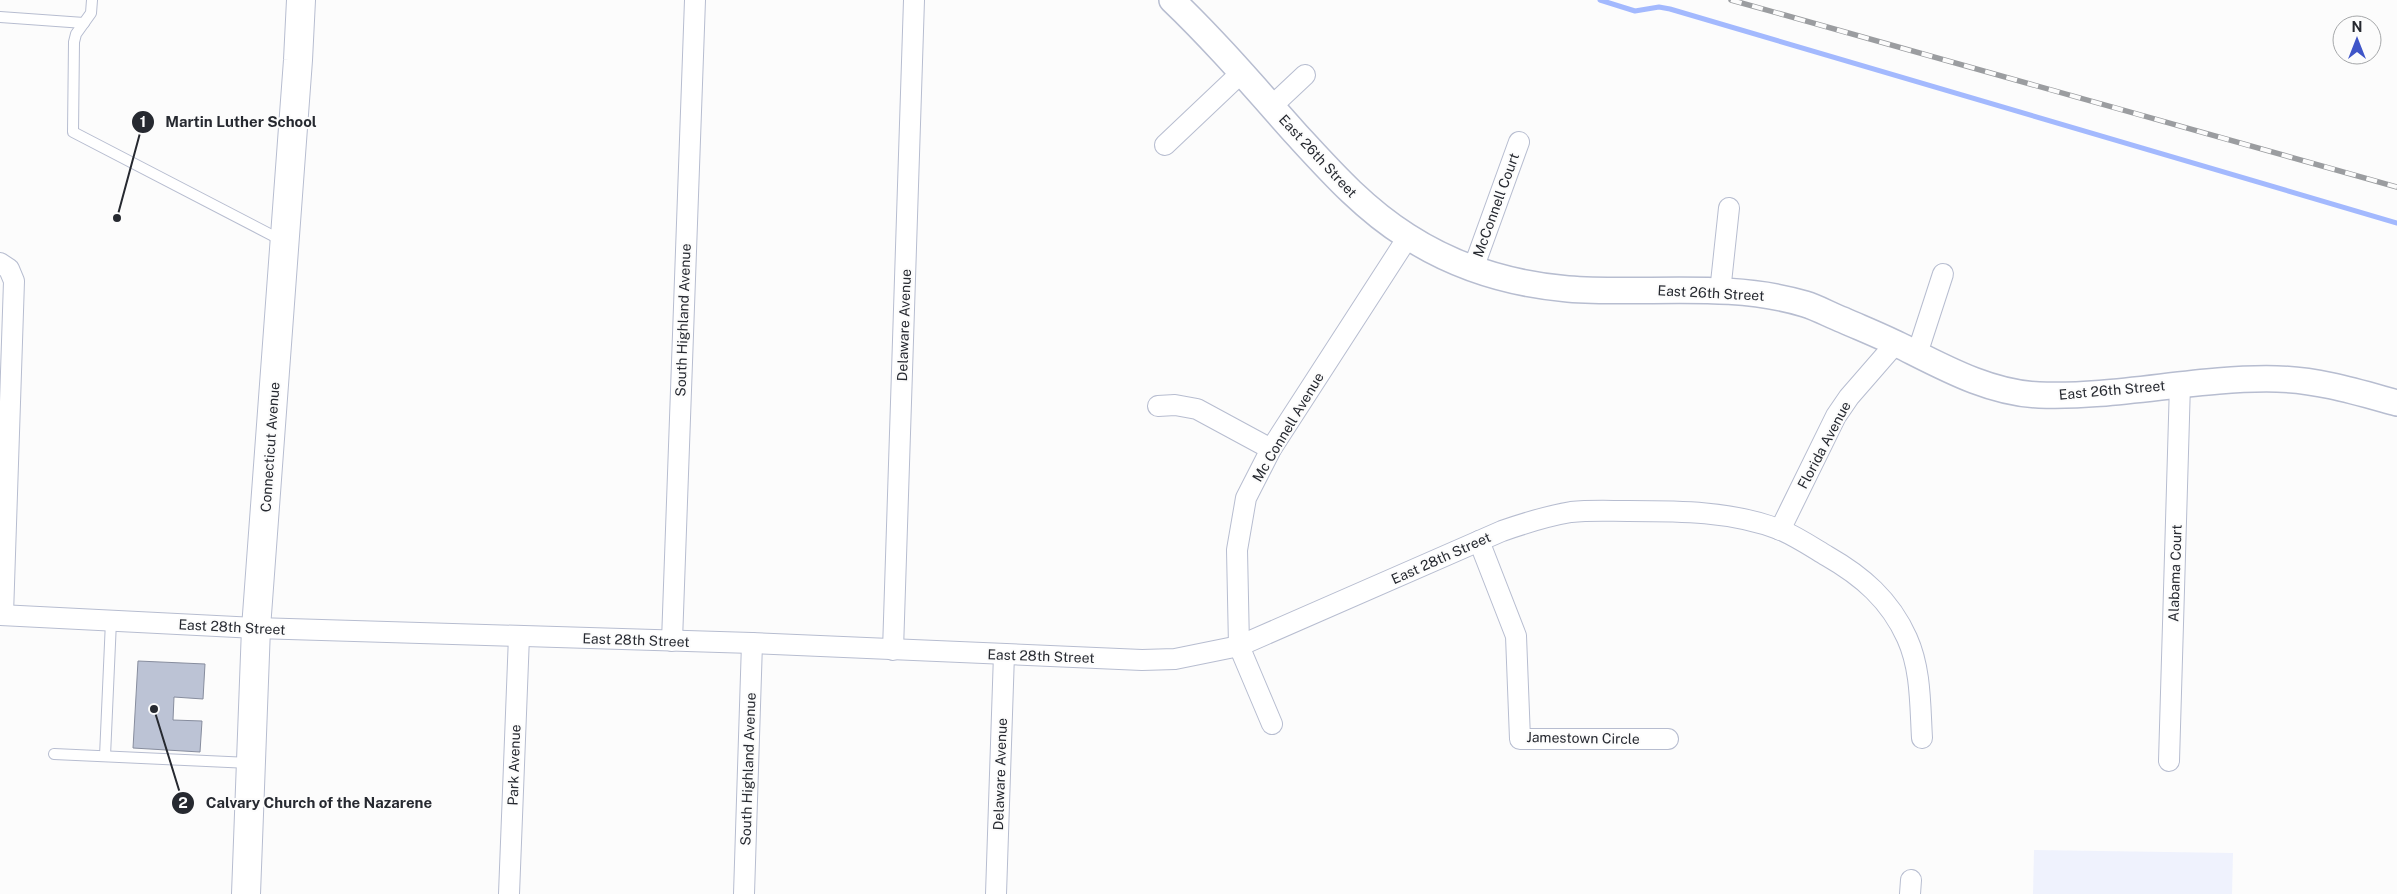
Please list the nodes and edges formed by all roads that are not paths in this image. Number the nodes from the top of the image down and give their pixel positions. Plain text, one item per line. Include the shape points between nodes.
1 (92, 0) edge
2 (301, 0) edge
3 (695, 0) edge
4 (914, 0) edge
5 (1172, 0) edge
6 (0, 17) edge
7 (84, 23) junction
8 (1241, 72) junction
9 (1305, 75) dead end
10 (1272, 106) junction
11 (1519, 142) dead end
12 (1165, 145) dead end
13 (1729, 208) dead end
14 (1408, 237) junction
15 (285, 242) junction
16 (5, 266) edge
17 (1473, 269) junction
18 (1943, 274) dead end
19 (1720, 292) junction
20 (1906, 349) junction
21 (2180, 384) junction
22 (2397, 403) edge
23 (1158, 406) dead end
24 (1271, 450) junction
25 (1780, 530) junction
26 (1479, 541) junction
27 (1, 615) edge
28 (111, 621) junction
29 (256, 628) junction
30 (519, 636) junction
31 (672, 641) junction
32 (752, 643) junction
33 (1239, 646) junction
34 (893, 650) junction
35 (1004, 654) junction
36 (1272, 724) dead end
37 (1922, 738) dead end
38 (1668, 739) dead end
39 (54, 754) dead end
40 (105, 756) junction
41 (2169, 762) dead end
42 (251, 763) junction
43 (246, 894) edge
44 (509, 894) edge
45 (744, 894) edge
46 (996, 894) edge

1 - 7 lane via 91,13
2 - 15 main road, Connecticut Avenue
3 - 31 street, South Highland Avenue
4 - 34 street, Delaware Avenue
5 - 8 street, East 26th Street
6 - 7 lane
7 - 15 lane via 74,42 73,132
8 - 10 street, East 26th Street
8 - 12 street
9 - 10 street
10 - 14 street, East 26th Street via 1339,181
11 - 17 street, McConnell Court
13 - 19 street
14 - 17 street, East 26th Street
14 - 24 street, Mc Connell Avenue
15 - 29 main road, Connecticut Avenue
16 - 27 street via 14,281
17 - 19 street, East 26th Street via 1519,282 1568,289
18 - 20 street
19 - 20 street, East 26th Street via 1764,295 1807,304
20 - 21 street, East 26th Street via 1973,380 2004,390 2036,395
20 - 25 street, Florida Avenue via 1849,397 1836,416
21 - 22 street, East 26th Street via 2226,380 2308,381
21 - 41 street, Alabama Court
23 - 24 street via 1198,409
24 - 33 street, Mc Connell Avenue via 1246,498 1239,529
25 - 26 street, East 28th Street via 1728,515 1682,511 1572,512 1535,520
25 - 37 street, East 28th Street via 1851,570 1869,584 1892,611 1907,638 1916,664
26 - 33 street, East 28th Street
26 - 38 street, Jamestown Circle via 1516,636 1520,739
27 - 28 street, East 28th Street
28 - 29 street, East 28th Street
28 - 40 lane
29 - 30 street, East 28th Street
29 - 42 main road, Connecticut Avenue
30 - 31 street, East 28th Street
30 - 44 street, Park Avenue
31 - 32 street, East 28th Street
32 - 34 street, East 28th Street
32 - 45 street, South Highland Avenue
33 - 35 street, East 28th Street via 1175,659
33 - 36 street, Mc Connell Avenue
34 - 35 street, East 28th Street
35 - 46 street, Delaware Avenue
39 - 40 lane
40 - 42 lane
42 - 43 main road, Connecticut Avenue

